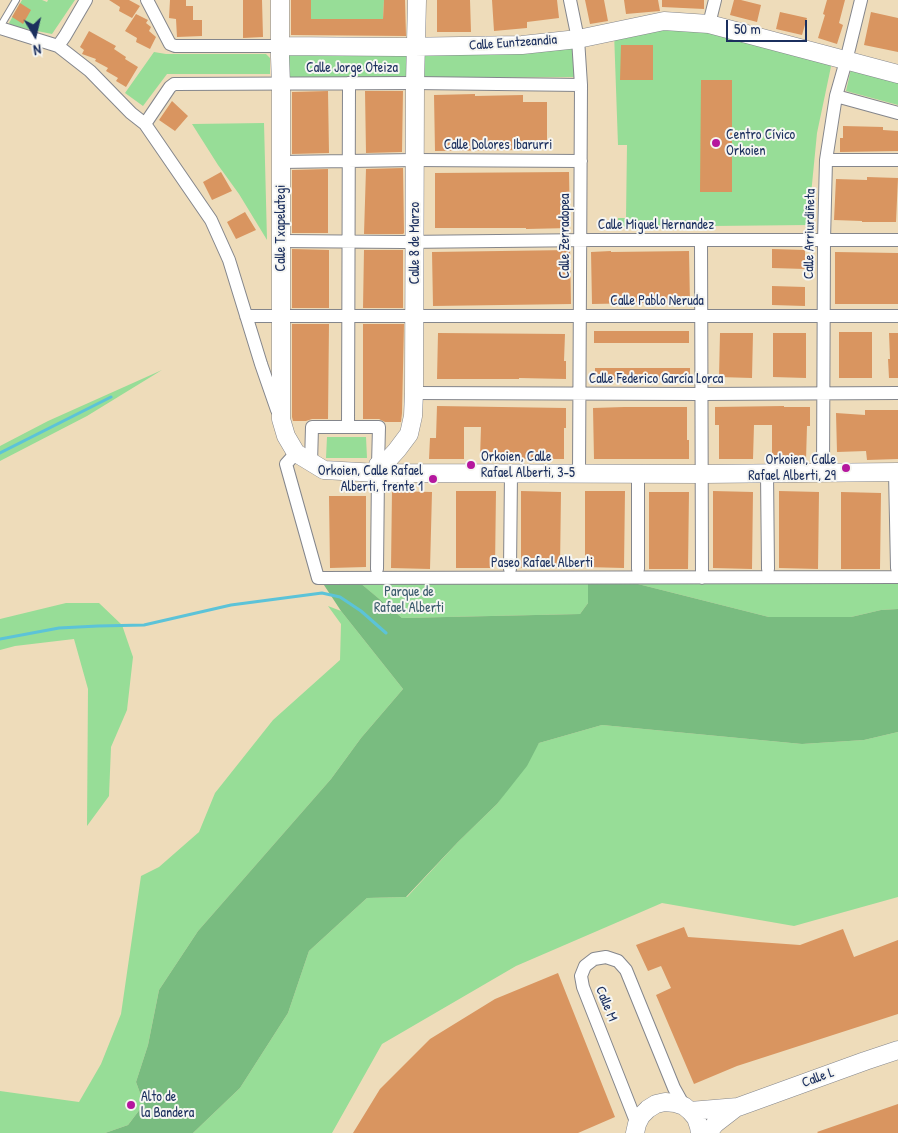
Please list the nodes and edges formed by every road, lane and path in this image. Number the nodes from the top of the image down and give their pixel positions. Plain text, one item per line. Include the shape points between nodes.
1 (16, 0) edge
2 (86, 0) edge
3 (147, 0) edge
4 (280, 0) edge
5 (417, 0) edge
6 (570, 0) edge
7 (715, 0) edge
8 (861, 0) edge
9 (709, 24) junction
10 (0, 28) edge
11 (578, 39) junction
12 (58, 46) junction
13 (280, 46) junction
14 (416, 47) junction
15 (846, 61) junction
16 (898, 74) edge
17 (415, 83) junction
18 (281, 84) junction
19 (348, 84) junction
20 (580, 85) junction
21 (836, 96) junction
22 (898, 113) edge
23 (146, 124) junction
24 (415, 160) junction
25 (826, 160) junction
26 (898, 160) edge
27 (348, 161) junction
28 (581, 161) junction
29 (281, 162) junction
30 (281, 240) junction
31 (580, 240) junction
32 (701, 240) junction
33 (824, 240) junction
34 (898, 240) edge
35 (348, 241) junction
36 (414, 242) junction
37 (281, 315) junction
38 (348, 315) junction
39 (415, 315) junction
40 (580, 315) junction
41 (246, 316) junction
42 (702, 316) junction
43 (824, 316) junction
44 (898, 316) edge
45 (414, 393) junction
46 (824, 393) junction
47 (898, 393) edge
48 (579, 394) junction
49 (702, 394) junction
50 (281, 419) junction
51 (348, 427) junction
52 (296, 453) junction
53 (311, 463) junction
54 (378, 469) junction
55 (897, 472) edge
56 (510, 473) junction
57 (579, 473) junction
58 (767, 473) junction
59 (823, 473) junction
60 (638, 474) junction
61 (702, 474) junction
62 (377, 569) dead end
63 (510, 569) dead end
64 (638, 569) dead end
65 (768, 569) dead end
66 (897, 573) edge
67 (702, 578) junction
68 (898, 1050) edge
69 (738, 1107) junction
70 (687, 1108) junction
71 (635, 1130) edge
72 (700, 1133) edge
73 (708, 1133) edge

1 - 10 lane
2 - 12 street
3 - 13 street, Calle Euntzeandia via 170,44 175,46
4 - 13 street, Calle Txapelategi
5 - 14 street, Calle 8 de Marzo
6 - 11 street, Calle Zerradopea
7 - 9 street
8 - 15 street, Calle Arriurdiñeta
9 - 11 street, Calle Euntzeandia via 664,22
9 - 15 street, Calle Euntzeandia
10 - 12 street
11 - 14 street, Calle Euntzeandia via 496,46
11 - 20 street, Calle Zerradopea
12 - 23 street via 90,71
13 - 14 street, Calle Euntzeandia
13 - 18 street, Calle Txapelategi
14 - 17 street, Calle 8 de Marzo
15 - 16 street, Calle Euntzeandia
15 - 21 street, Calle Arriurdiñeta
17 - 19 street, Calle Jorge Oteiza
17 - 20 street, Calle Jorge Oteiza
17 - 24 street, Calle 8 de Marzo
18 - 19 street, Calle Jorge Oteiza
18 - 23 street, Calle Jorge Oteiza via 174,84
18 - 29 street, Calle Txapelategi
19 - 27 street
20 - 28 street, Calle Zerradopea
21 - 22 street
21 - 25 street, Calle Arriurdiñeta
23 - 41 street via 212,220 229,260
24 - 27 street, Calle Dolores Ibarurri
24 - 28 street, Calle Dolores Ibarurri
24 - 36 street, Calle 8 de Marzo
25 - 26 street
25 - 33 street, Calle Arriurdiñeta
27 - 29 street, Calle Dolores Ibarurri
27 - 35 street
28 - 31 street, Calle Zerradopea
29 - 30 street, Calle Txapelategi
30 - 35 street, Calle Miguel Hernandez
30 - 37 street, Calle Txapelategi
31 - 32 street, Calle Miguel Hernandez
31 - 36 street, Calle Miguel Hernandez
31 - 40 street, Calle Zerradopea
32 - 33 street, Calle Miguel Hernandez
32 - 42 street
33 - 34 street, Calle Miguel Hernandez
33 - 43 street, Calle Arriurdiñeta
35 - 36 street, Calle Miguel Hernandez
35 - 38 street
36 - 39 street, Calle 8 de Marzo
37 - 38 street, Calle Pablo Neruda
37 - 41 street, Calle Pablo Neruda
37 - 50 street, Calle Txapelategi
38 - 39 street, Calle Pablo Neruda
38 - 51 street
39 - 40 street, Calle Pablo Neruda
39 - 45 street, Calle 8 de Marzo
40 - 42 street, Calle Pablo Neruda
40 - 48 street, Calle Zerradopea
41 - 50 street
42 - 43 street, Calle Pablo Neruda
42 - 49 street
43 - 44 street, Calle Pablo Neruda
43 - 46 street, Calle Arriurdiñeta
45 - 48 street, Calle Federico García Lorca
45 - 54 street, Calle 8 de Marzo via 409,434
46 - 47 street, Calle Federico García Lorca
46 - 49 street, Calle Federico García Lorca
46 - 59 street, Calle Arriurdiñeta
48 - 49 street, Calle Federico García Lorca
48 - 57 street, Calle Zerradopea
49 - 61 street
50 - 52 street, Calle Txapelategi
51 - 53 street via 312,426
51 - 54 street via 378,427
52 - 53 street
52 - 67 street, Paseo Rafael Alberti via 286,464 318,578
53 - 54 street via 324,470
54 - 56 street
54 - 62 street
55 - 59 street
55 - 66 street
56 - 57 street
56 - 63 street
57 - 60 street
58 - 59 street
58 - 61 street
58 - 65 street
60 - 61 street
60 - 64 street
61 - 67 street
66 - 67 street, Paseo Rafael Alberti
68 - 69 street, Calle L
69 - 70 street, Calle L
69 - 73 street, Calle L
70 - 71 street, Calle L via 675,1103 656,1104 641,1116
70 - 71 street, Calle M via 674,1088 626,970 618,961 606,956 594,959 585,966 581,976 583,987
70 - 72 street via 696,1118

